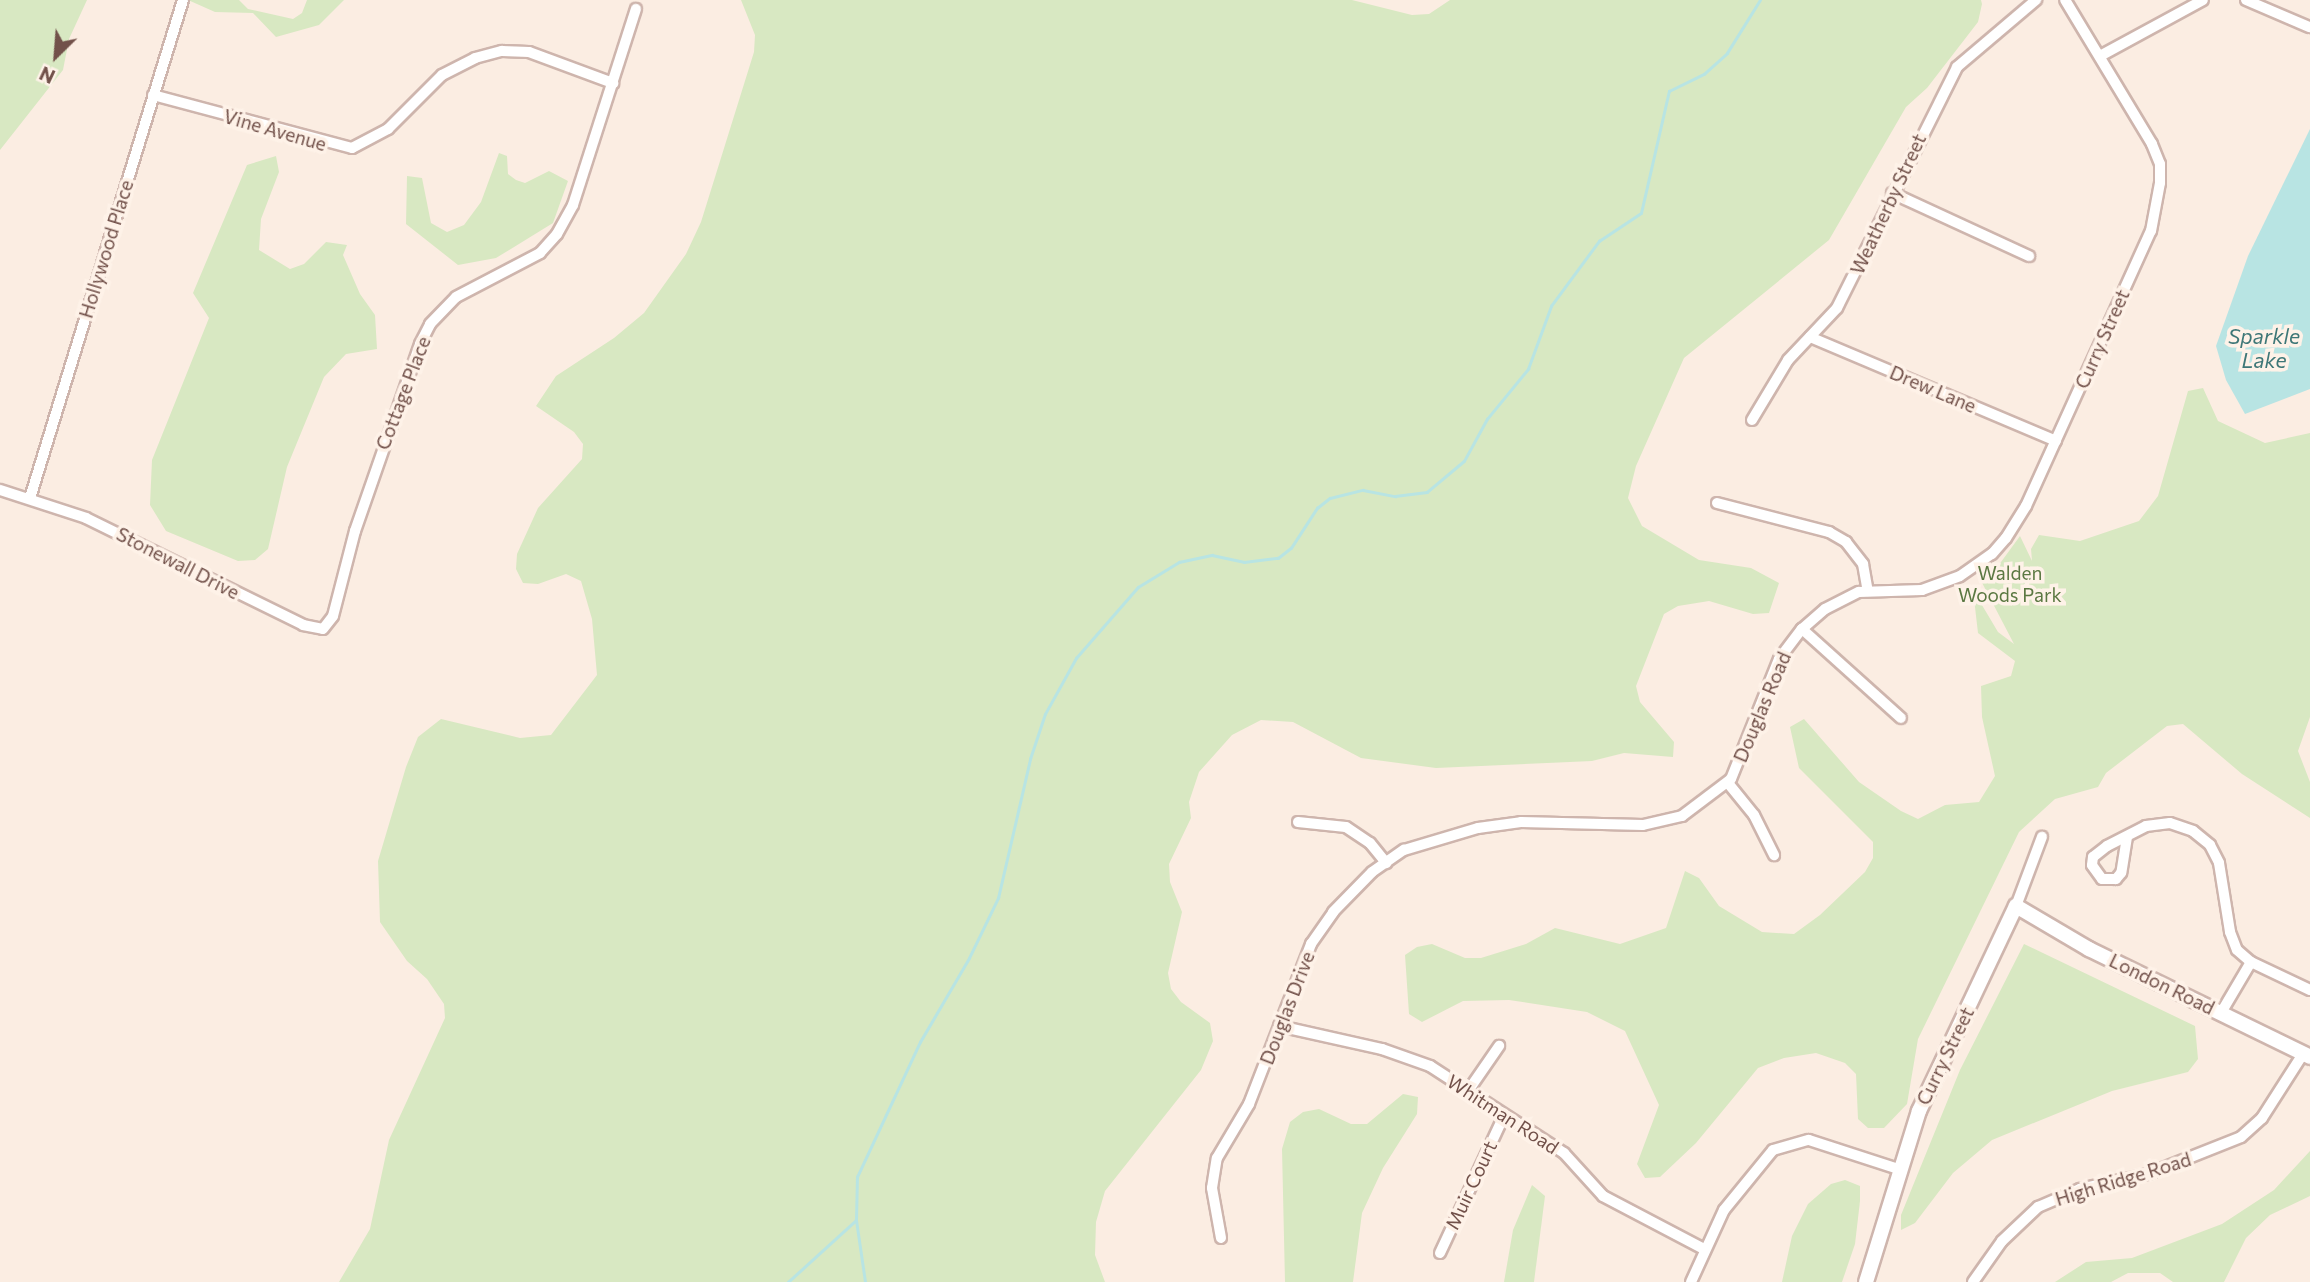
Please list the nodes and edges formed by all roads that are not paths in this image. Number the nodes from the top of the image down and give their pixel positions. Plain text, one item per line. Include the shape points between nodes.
1 (183, 0) edge
2 (2036, 0) edge
3 (2065, 0) edge
4 (2203, 0) edge
5 (2246, 0) edge
6 (636, 9) dead end
7 (2309, 27) edge
8 (2100, 56) junction
9 (613, 82) junction
10 (153, 95) junction
11 (1892, 193) junction
12 (2029, 256) dead end
13 (1810, 337) junction
14 (1752, 420) dead end
15 (2056, 441) junction
16 (0, 490) edge
17 (30, 498) junction
18 (1717, 503) dead end
19 (1868, 591) junction
20 (337, 601) joint
21 (1802, 629) junction
22 (1901, 718) dead end
23 (1728, 783) junction
24 (1298, 822) dead end
25 (2042, 837) dead end
26 (2127, 837) dead end
27 (1773, 855) dead end
28 (1386, 863) junction
29 (2016, 906) junction
30 (2251, 962) junction
31 (2310, 990) edge
32 (2221, 1013) junction
33 (1279, 1026) junction
34 (1499, 1046) dead end
35 (2307, 1055) edge
36 (1468, 1091) junction
37 (1503, 1118) junction
38 (1898, 1169) junction
39 (1221, 1238) dead end
40 (1704, 1249) junction
41 (1440, 1253) dead end
42 (1692, 1282) edge
43 (1866, 1282) edge
44 (1973, 1282) edge

1 - 10 street, Hollywood Place
2 - 11 street, Weatherby Street via 1957,67
3 - 8 street, Curry Street
4 - 8 street
5 - 7 street
6 - 9 street, Cottage Place
8 - 15 street, Curry Street via 2152,144 2160,164 2159,196 2151,231
9 - 10 street, Vine Avenue via 529,51 502,51 452,69 388,129 352,148
9 - 20 street, Cottage Place via 573,205 550,244 456,297 430,324 398,398
10 - 17 street, Hollywood Place
11 - 12 street
11 - 13 street, Weatherby Street via 1837,309
13 - 14 street, Weatherby Street via 1788,360
13 - 15 street, Drew Lane
15 - 19 street, Curry Street via 2026,506 1992,554 1960,576 1933,586
16 - 17 street, Stonewall Drive
17 - 20 street, Stonewall Drive via 150,547 303,625 323,629
18 - 19 street via 1829,532 1846,542 1863,564
19 - 21 street, Douglas Road via 1825,609
21 - 22 street
21 - 23 street, Douglas Road via 1779,659
23 - 27 street via 1754,815
23 - 28 street, Douglas Drive via 1667,822 1614,826 1521,822 1478,828 1404,850
24 - 28 street via 1346,827 1370,843
25 - 29 street, Curry Street
26 - 30 street via 2146,826 2170,823 2193,831 2210,845 2219,863 2230,932 2237,950
28 - 33 street, Douglas Drive via 1348,894 1311,944
29 - 32 street, London Road via 2089,949
29 - 38 street, Curry Street via 1924,1100
30 - 31 street
30 - 32 street
32 - 35 street, London Road
33 - 36 street, Whitman Road via 1382,1049 1430,1066
33 - 39 street, Douglas Drive via 1250,1104 1227,1135 1213,1172
34 - 36 street
35 - 44 street, High Ridge Road via 2262,1118 2241,1137 2148,1174 2080,1189 2038,1207 2002,1241
36 - 37 street, Whitman Road
37 - 40 street, Whitman Road via 1564,1153 1603,1196
37 - 41 street, Muir Court
38 - 40 street via 1810,1140 1777,1148 1742,1183
38 - 43 street, Curry Street
40 - 42 street

